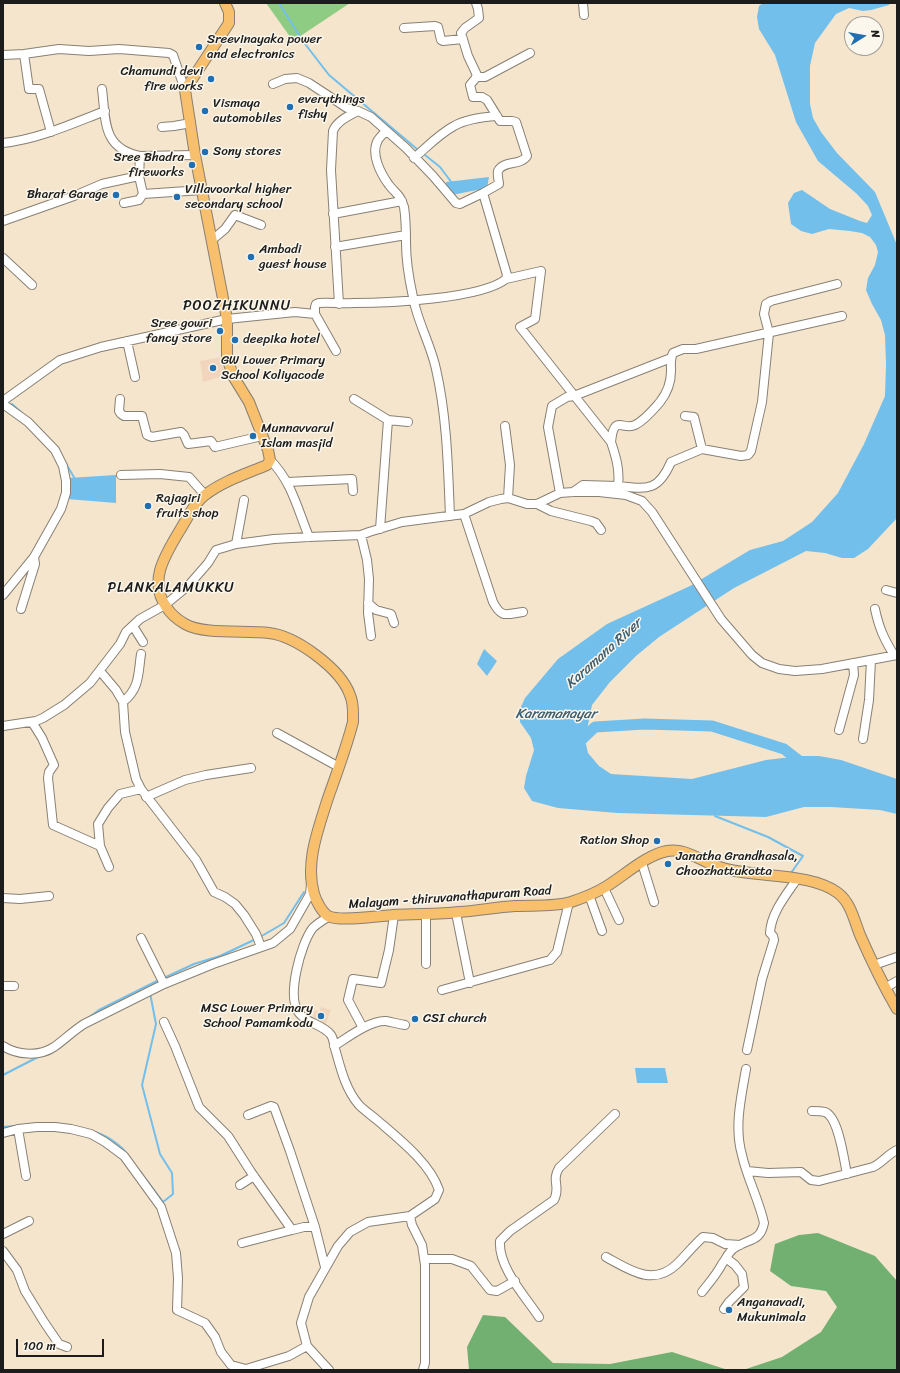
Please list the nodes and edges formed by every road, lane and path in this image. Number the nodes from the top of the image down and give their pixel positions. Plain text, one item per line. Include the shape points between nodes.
1 (224, 3) edge
2 (476, 3) edge
3 (583, 3) edge
4 (584, 15) dead end
5 (404, 28) dead end
6 (463, 39) junction
7 (530, 53) dead end
8 (24, 54) junction
9 (3, 55) edge
10 (476, 77) junction
11 (273, 84) dead end
12 (102, 90) dead end
13 (185, 90) junction
14 (105, 111) junction
15 (358, 111) junction
16 (496, 116) junction
17 (191, 123) junction
18 (162, 127) dead end
19 (386, 131) junction
20 (51, 132) junction
21 (3, 143) edge
22 (195, 155) junction
23 (140, 156) junction
24 (414, 158) junction
25 (139, 176) junction
26 (202, 190) junction
27 (483, 193) junction
28 (143, 194) junction
29 (402, 201) junction
30 (124, 203) dead end
31 (333, 214) junction
32 (3, 221) edge
33 (261, 225) dead end
34 (406, 236) junction
35 (212, 240) junction
36 (335, 247) junction
37 (3, 258) edge
38 (506, 279) junction
39 (837, 284) dead end
40 (32, 285) dead end
41 (413, 300) junction
42 (338, 304) junction
43 (314, 314) junction
44 (842, 316) dead end
45 (228, 319) junction
46 (769, 333) junction
47 (126, 341) junction
48 (336, 351) dead end
49 (671, 358) junction
50 (135, 377) dead end
51 (574, 396) junction
52 (120, 399) dead end
53 (354, 399) dead end
54 (3, 401) edge
55 (3, 404) edge
56 (685, 416) dead end
57 (388, 420) junction
58 (408, 422) dead end
59 (505, 426) dead end
60 (262, 436) junction
61 (611, 442) junction
62 (702, 449) junction
63 (270, 460) junction
64 (122, 475) dead end
65 (286, 482) junction
66 (618, 486) junction
67 (353, 491) dead end
68 (573, 492) junction
69 (560, 493) junction
70 (205, 495) junction
71 (508, 498) junction
72 (244, 500) dead end
73 (537, 504) junction
74 (464, 514) junction
75 (450, 516) junction
76 (380, 529) junction
77 (601, 530) dead end
78 (361, 535) junction
79 (309, 536) junction
80 (236, 544) junction
81 (34, 556) junction
82 (886, 590) dead end
83 (897, 593) edge
84 (3, 595) edge
85 (368, 603) junction
86 (165, 605) junction
87 (21, 609) dead end
88 (875, 609) dead end
89 (523, 612) dead end
90 (394, 622) dead end
91 (133, 626) junction
92 (371, 636) dead end
93 (143, 642) dead end
94 (142, 654) dead end
95 (896, 655) edge
96 (871, 660) junction
97 (853, 663) junction
98 (100, 671) junction
99 (123, 702) junction
100 (32, 722) junction
101 (3, 726) edge
102 (839, 730) dead end
103 (277, 733) dead end
104 (863, 738) dead end
105 (339, 767) junction
106 (250, 768) dead end
107 (141, 789) junction
108 (146, 797) junction
109 (100, 846) junction
110 (642, 863) junction
111 (109, 867) dead end
112 (797, 879) junction
113 (311, 880) junction
114 (604, 888) junction
115 (589, 895) junction
116 (49, 896) dead end
117 (3, 898) edge
118 (569, 902) junction
119 (654, 902) dead end
120 (426, 913) junction
121 (456, 913) junction
122 (394, 915) junction
123 (329, 916) junction
124 (619, 920) dead end
125 (602, 931) dead end
126 (141, 938) dead end
127 (261, 947) junction
128 (897, 957) edge
129 (426, 964) dead end
130 (874, 965) junction
131 (897, 982) edge
132 (470, 983) junction
133 (164, 984) junction
134 (3, 986) edge
135 (14, 986) dead end
136 (885, 988) junction
137 (442, 990) dead end
138 (897, 1009) edge
139 (164, 1022) dead end
140 (405, 1025) dead end
141 (363, 1028) junction
142 (3, 1046) edge
143 (334, 1046) junction
144 (747, 1050) dead end
145 (746, 1069) dead end
146 (812, 1111) dead end
147 (615, 1114) dead end
148 (248, 1115) dead end
149 (18, 1129) junction
150 (3, 1133) edge
151 (897, 1150) edge
152 (747, 1171) junction
153 (847, 1174) junction
154 (26, 1176) dead end
155 (254, 1176) junction
156 (240, 1185) dead end
157 (410, 1216) junction
158 (29, 1221) dead end
159 (315, 1227) junction
160 (292, 1230) junction
161 (3, 1234) edge
162 (242, 1243) dead end
163 (740, 1245) junction
164 (3, 1251) edge
165 (606, 1257) dead end
166 (726, 1258) junction
167 (424, 1259) junction
168 (325, 1267) junction
169 (515, 1281) junction
170 (702, 1292) dead end
171 (724, 1309) dead end
172 (539, 1317) dead end
173 (307, 1346) junction
174 (66, 1347) dead end
175 (329, 1370) edge
176 (423, 1370) edge

1 - 13 main road via 229,12 229,23
2 - 6 street via 478,18 462,31
3 - 4 street
5 - 6 street via 435,26 438,27 443,42
6 - 10 street
7 - 10 street via 485,77
8 - 9 street
8 - 13 street via 59,49 119,49 169,53 173,55
8 - 20 street via 29,89 38,88 41,91
10 - 16 street via 470,85 473,97 485,98
11 - 15 street via 297,78 347,108
12 - 14 street
13 - 17 main road
14 - 20 street
14 - 23 street via 110,138 116,145
15 - 19 street via 371,117
15 - 31 street via 341,120 332,131
16 - 24 street via 453,126
16 - 27 street via 503,122 516,122 527,156 524,160 500,168 499,184
17 - 18 street
17 - 22 main road
19 - 24 street
19 - 29 street via 376,144 377,162 385,179
20 - 21 street via 21,141
22 - 23 street
22 - 26 main road
23 - 25 street
24 - 27 street via 456,204
25 - 28 street
25 - 32 street via 102,184
26 - 28 street
26 - 35 main road
27 - 38 street
28 - 30 street via 139,200
29 - 31 street
29 - 34 street
31 - 36 street
33 - 35 street via 235,215 225,229
34 - 36 street
34 - 41 street
35 - 45 main road
36 - 42 street
37 - 40 street
38 - 41 street via 487,288
38 - 51 street via 541,271 535,319 520,327
39 - 46 street via 766,304 764,314
41 - 42 street
41 - 75 street via 436,368 442,398
42 - 43 street via 316,304
43 - 45 street via 295,312
43 - 48 street
44 - 46 street
45 - 47 street
45 - 60 main road via 227,357 233,376 249,402
46 - 49 street via 677,351
46 - 62 street via 762,402 751,451 748,455 741,456
47 - 50 street
47 - 54 street via 60,360
49 - 51 street
49 - 61 street via 670,382 660,401 637,425 616,427
51 - 61 street
51 - 69 street via 559,400 552,406 548,427
52 - 60 street via 121,414 142,416 147,435 152,437 181,432 188,444 211,441 215,447
53 - 57 street
55 - 81 street via 28,422 56,450 63,466 66,493 61,509
56 - 62 street via 694,417
57 - 58 street
57 - 76 street
59 - 71 street via 510,465
60 - 63 main road
61 - 66 street via 619,475
62 - 66 street via 671,462 666,473 646,489
63 - 65 street
63 - 70 main road via 267,465 228,481
64 - 70 street via 160,474 189,477
65 - 67 street via 352,479
65 - 79 street
66 - 68 street via 583,485
68 - 69 street
68 - 97 street via 600,492 642,501 652,512 721,619 762,663 795,672
69 - 73 street
70 - 86 main road via 189,516 160,569 158,585
71 - 73 street via 527,504
71 - 74 street via 489,502
72 - 80 street
73 - 77 street via 551,511 596,523
74 - 75 street
74 - 89 street via 497,611 504,614
75 - 76 street via 402,522
76 - 78 street
78 - 79 street
78 - 85 street via 367,560
79 - 80 street
80 - 86 street via 216,550 188,586
81 - 84 street
81 - 87 street via 35,564
82 - 83 street
85 - 90 street via 376,610 391,614
85 - 92 street
86 - 91 street via 140,619
86 - 105 main road via 184,624 196,628 281,636 308,650 336,673 350,694 353,706 353,722
88 - 95 street via 885,641
91 - 93 street
91 - 98 street via 126,632
94 - 99 street via 139,679 132,695
95 - 96 street
96 - 97 street
96 - 104 street via 870,694
97 - 102 street via 854,675
98 - 99 street
98 - 100 street via 64,705
99 - 107 street via 125,732 136,779
100 - 101 street
100 - 109 street via 54,765 48,778 54,825
103 - 105 street
105 - 113 main road via 316,835
106 - 108 street via 185,780
107 - 108 street
107 - 109 street via 120,794 108,808 98,824
108 - 127 street via 196,860 214,892 235,904 244,915
109 - 111 street
110 - 112 main road, Malayam - thiruvanathapuram Road via 659,853 675,850 696,856 716,867
110 - 114 main road, Malayam - thiruvanathapuram Road
110 - 119 street
112 - 130 main road, Malayam - thiruvanathapuram Road via 827,886 840,894 850,908
112 - 144 street via 781,901 770,928 774,940 762,979
113 - 123 main road via 314,896 321,909
113 - 127 street via 310,894 290,929 274,943
114 - 115 main road, Malayam - thiruvanathapuram Road
114 - 124 street
115 - 118 main road, Malayam - thiruvanathapuram Road
115 - 125 street
116 - 117 street
118 - 121 main road, Malayam - thiruvanathapuram Road
118 - 132 street via 557,952 550,960
120 - 121 main road, Malayam - thiruvanathapuram Road
120 - 122 main road, Malayam - thiruvanathapuram Road
120 - 129 street
121 - 132 street
122 - 123 main road, Malayam - thiruvanathapuram Road via 348,918
122 - 141 street via 381,982 353,979 348,1000
123 - 143 street via 312,929 303,946 295,976 294,999 297,1011 305,1020 322,1027 331,1036
126 - 133 street
127 - 133 street
128 - 130 street
130 - 136 main road, Malayam - thiruvanathapuram Road
131 - 136 street
132 - 137 street
133 - 142 street via 84,1024 44,1052 25,1054
134 - 135 street
136 - 138 main road, Malayam - thiruvanathapuram Road
139 - 155 street via 199,1107 228,1136
140 - 141 street via 384,1021
141 - 143 street
143 - 157 street via 343,1078 359,1104 407,1148 436,1180 439,1190 435,1199
145 - 152 street via 738,1116 739,1140
146 - 153 street via 825,1112 831,1116
147 - 169 street via 559,1168 555,1178 557,1194 554,1200 500,1241 501,1256
148 - 159 street via 274,1107
149 - 150 street
149 - 154 street
149 - 173 street via 55,1127 91,1134 124,1156 161,1207 176,1252 177,1310 205,1323 231,1365 246,1369 290,1356
151 - 153 street via 890,1153 879,1165
152 - 153 street via 801,1172 811,1180 819,1181
152 - 163 street via 764,1223 757,1238
155 - 156 street
155 - 160 street
157 - 167 street via 422,1244
157 - 168 street via 368,1222 350,1232
158 - 161 street
159 - 160 street
159 - 168 street
160 - 162 street
163 - 165 street via 724,1244 713,1238 703,1237 676,1265 658,1276 633,1271
163 - 166 street
164 - 174 street via 17,1270 25,1291 44,1322 59,1344
166 - 170 street
166 - 171 street via 742,1274 744,1287
167 - 169 street via 452,1259 471,1266 490,1290 498,1291
167 - 176 street
168 - 173 street via 309,1296 301,1323
169 - 172 street
173 - 175 street

